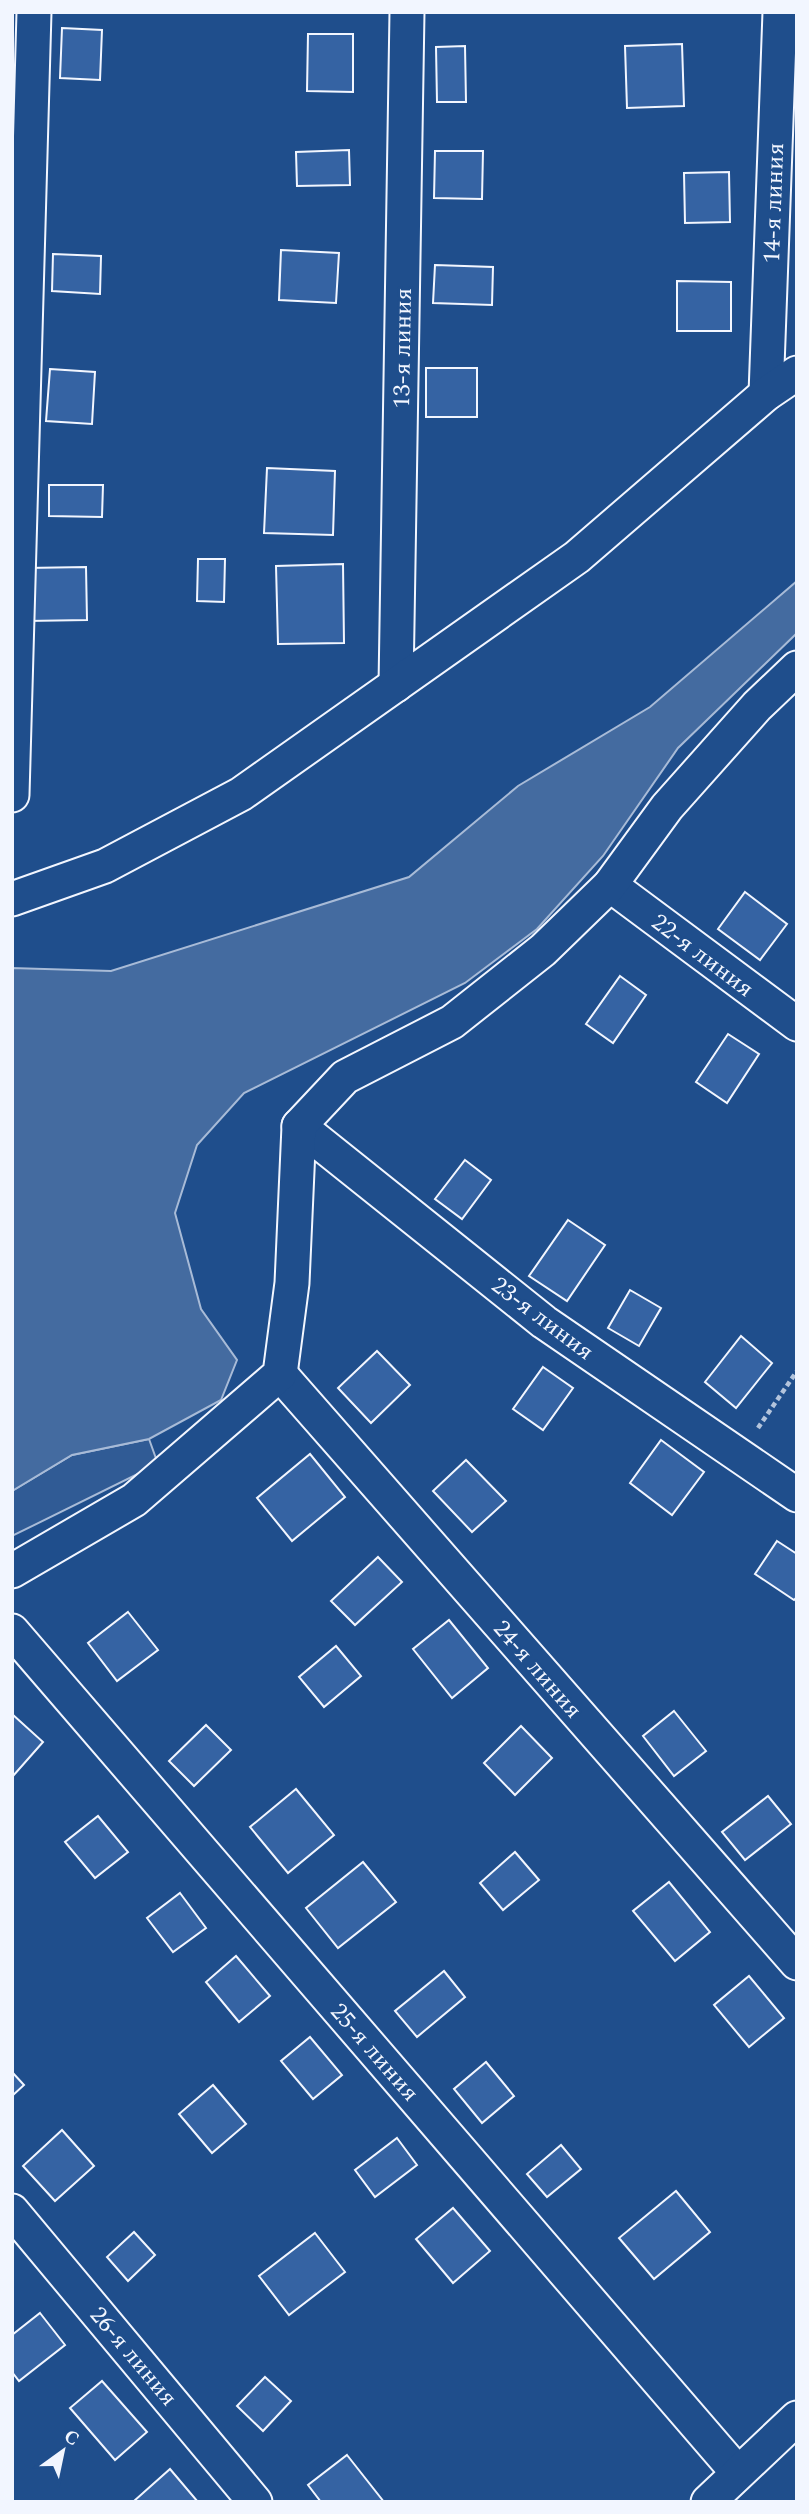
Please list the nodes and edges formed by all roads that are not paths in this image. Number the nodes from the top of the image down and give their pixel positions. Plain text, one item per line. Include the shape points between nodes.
1 (34, 12) edge
2 (407, 12) edge
3 (780, 12) edge
4 (797, 373) edge
5 (766, 394) junction
6 (797, 668) edge
7 (396, 685) junction
8 (12, 795) edge
9 (610, 885) junction
10 (12, 899) edge
11 (797, 1024) edge
12 (299, 1126) junction
13 (280, 1374) junction
14 (797, 1495) edge
15 (12, 1571) edge
16 (12, 1631) edge
17 (797, 1963) edge
18 (12, 2211) edge
19 (797, 2418) edge
20 (738, 2473) junction
21 (255, 2502) edge
22 (708, 2502) edge

1 - 8 street
2 - 7 street, 13-я линия
3 - 5 street, 14-я линия
4 - 5 street
5 - 7 street via 577,557
6 - 9 street via 667,807
7 - 10 street via 241,794 105,866
9 - 11 street, 22-я линия
9 - 12 street via 543,950 452,1022 345,1077
12 - 13 street via 292,1283
12 - 14 street, 23-я линия via 544,1322
13 - 15 street via 134,1500
13 - 17 street, 24-я линия
16 - 20 street, 25-я линия
18 - 21 street, 26-я линия
19 - 20 street
20 - 22 street

